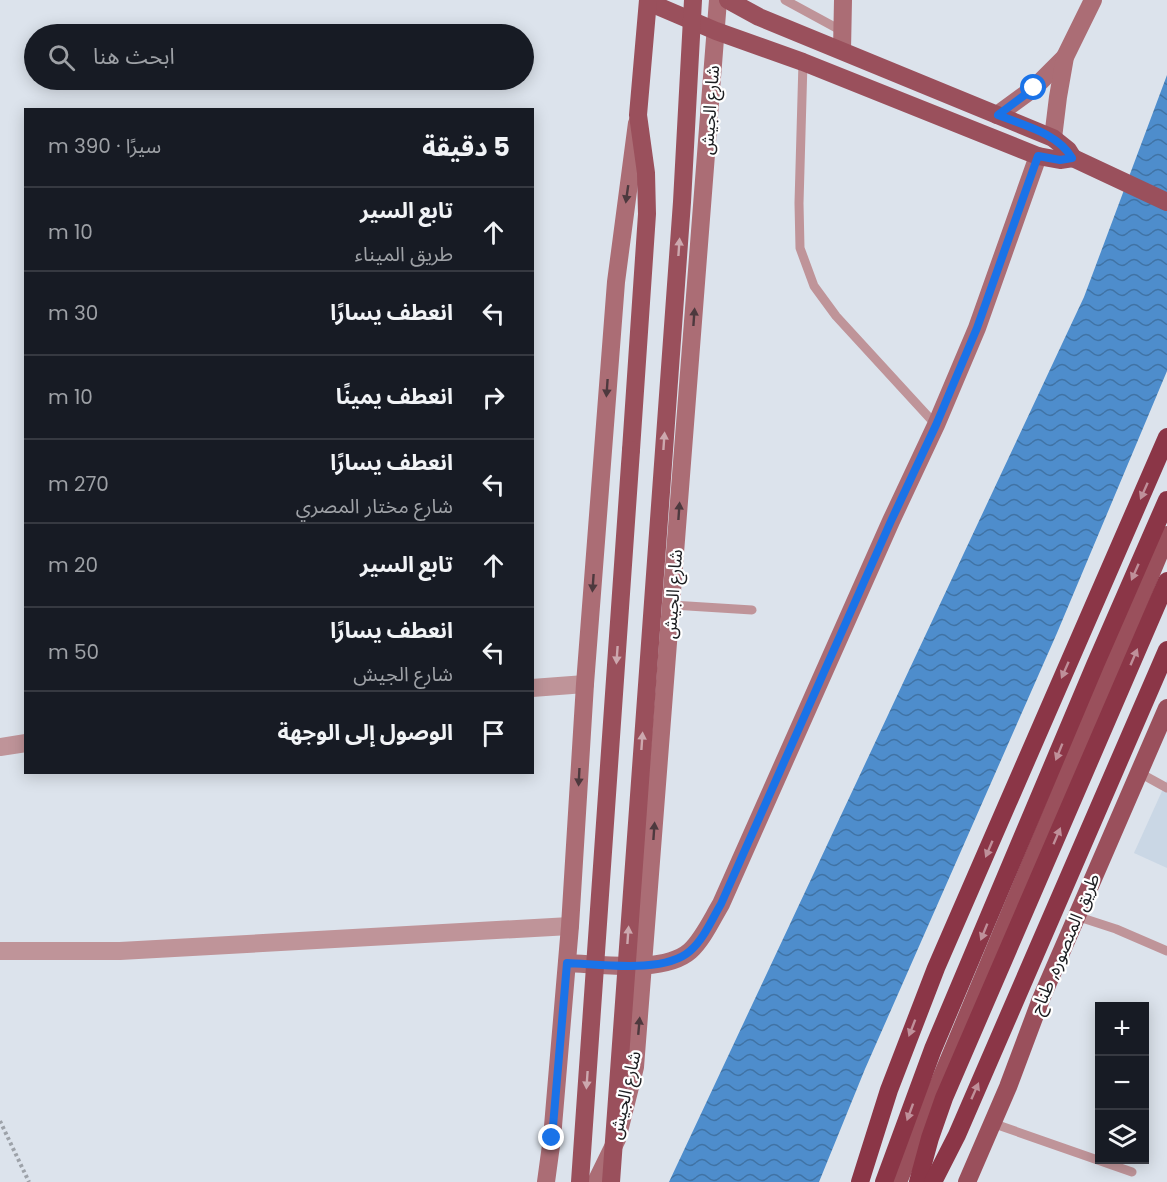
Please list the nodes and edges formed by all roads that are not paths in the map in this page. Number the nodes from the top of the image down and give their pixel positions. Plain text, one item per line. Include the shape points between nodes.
1 (693, 0) edge
2 (717, 0) edge
3 (729, 0) edge
4 (785, 0) edge
5 (843, 0) edge
6 (1093, 0) edge
7 (648, 1) edge
8 (842, 30) junction
9 (716, 31) junction
10 (800, 34) junction
11 (842, 50) junction
12 (1065, 57) junction
13 (798, 60) junction
14 (998, 115) junction
15 (638, 116) junction
16 (1053, 138) junction
17 (1038, 156) junction
18 (1072, 158) junction
19 (1167, 202) edge
20 (936, 425) junction
21 (1167, 438) edge
22 (1167, 500) edge
23 (1167, 535) edge
24 (1167, 581) edge
25 (672, 605) junction
26 (752, 610) dead end
27 (1167, 650) edge
28 (585, 684) junction
29 (534, 688) edge
30 (1167, 708) edge
31 (24, 743) edge
32 (0, 747) edge
33 (1138, 772) junction
34 (1167, 788) edge
35 (1076, 916) junction
36 (570, 926) junction
37 (0, 951) edge
38 (1167, 951) edge
39 (567, 963) junction
40 (644, 966) junction
41 (992, 1123) junction
42 (1132, 1172) dead end
43 (546, 1182) edge
44 (580, 1182) edge
45 (596, 1182) edge
46 (611, 1182) edge
47 (860, 1182) edge
48 (884, 1182) edge
49 (898, 1182) edge
50 (918, 1182) edge
51 (933, 1182) edge
52 (967, 1182) edge

46 -> 1 main road, bridge via 682,202
2 - 9 main road, شارع الجيش
3 - 10 main road
4 - 8 lane
5 - 8 main road
6 - 12 main road
7 - 9 main road
7 - 15 main road
8 - 11 main road
9 - 13 main road
25 -> 9 main road, شارع الجيش
10 - 11 main road
10 - 13 main road
11 - 14 main road
12 - 14 main road via 1034,88
12 - 16 main road
13 - 17 main road
13 - 20 lane via 800,248 814,286 836,316
14 - 16 main road
15 -> 28 main road via 616,282
15 -> 44 main road, bridge via 647,214
16 - 18 main road
17 - 18 main road
17 - 20 main road via 977,328
18 - 19 main road
20 - 40 main road via 721,904 690,951 676,960
21 -> 47 highway via 928,989 889,1090
22 -> 48 highway via 933,1049
23 - 49 main road
50 -> 24 highway via 944,1098
25 - 26 lane
40 -> 25 main road, شارع الجيش
51 -> 27 highway via 957,1136
28 - 29 street
28 -> 36 main road
30 - 33 main road, طريق المنصوره, طناح
31 - 32 street
33 - 34 lane
33 - 35 main road, طريق المنصوره, طناح
35 - 38 lane
35 - 41 main road, طريق المنصوره, طناح
36 - 37 street via 120,951
36 - 39 main road
39 - 40 main road
39 - 43 main road
45 -> 40 main road, شارع الجيش via 617,1139 635,1067
41 - 42 lane
41 - 52 main road, طريق المنصوره, طناح

